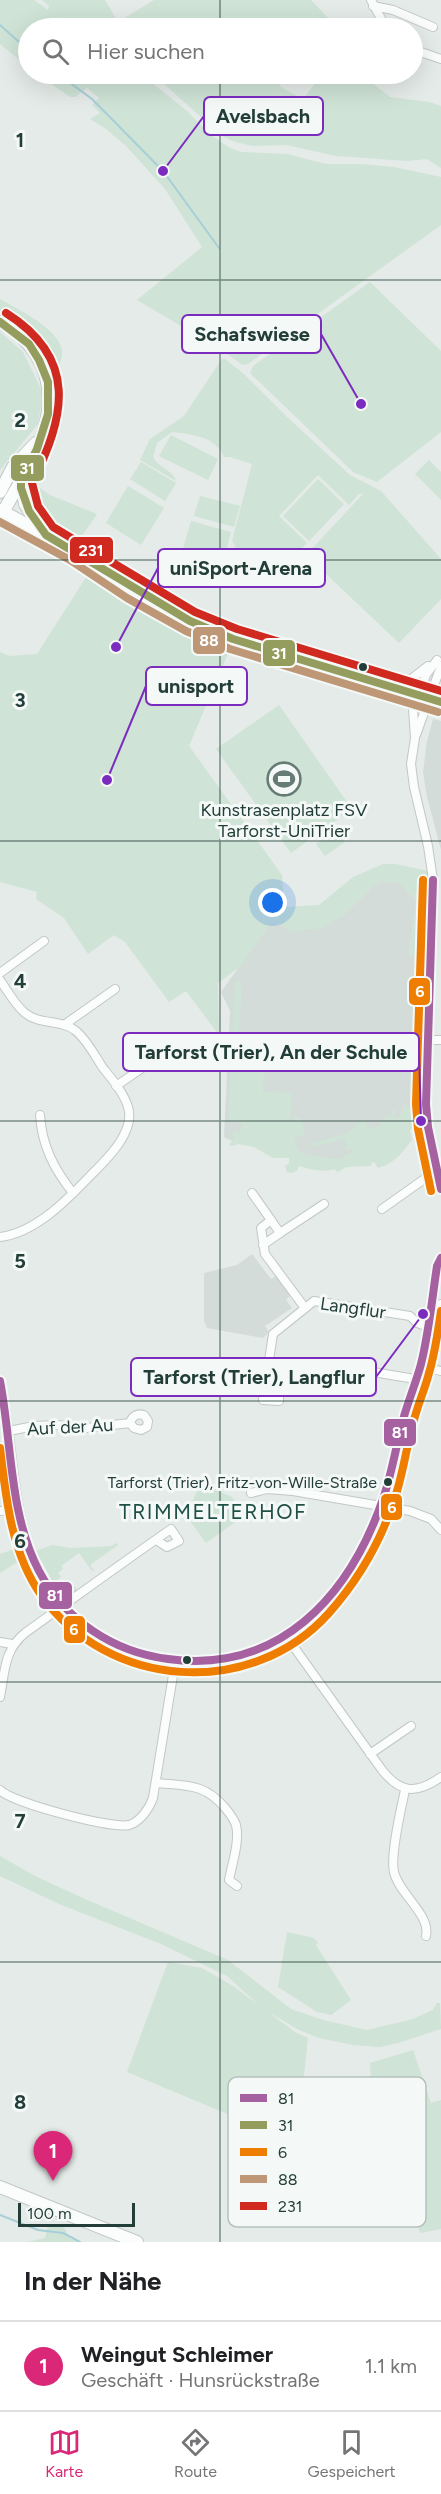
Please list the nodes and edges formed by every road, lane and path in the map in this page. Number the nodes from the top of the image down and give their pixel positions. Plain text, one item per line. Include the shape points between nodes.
1 (372, 3) edge
2 (380, 18) edge
3 (412, 18) edge
4 (423, 23) edge
5 (433, 27) dead end
6 (423, 53) edge
7 (441, 59) edge
8 (0, 322) edge
9 (40, 438) junction
10 (21, 481) junction
11 (4, 482) edge
12 (0, 492) edge
13 (1, 512) edge
14 (46, 536) junction
15 (439, 665) edge
16 (441, 684) edge
17 (396, 688) junction
18 (423, 697) junction
19 (441, 702) edge
20 (437, 879) edge
21 (44, 941) dead end
22 (0, 973) edge
23 (0, 980) edge
24 (115, 989) dead end
25 (64, 1025) junction
26 (427, 1040) junction
27 (441, 1040) edge
28 (180, 1042) dead end
29 (116, 1086) junction
30 (40, 1115) dead end
31 (437, 1170) junction
32 (441, 1189) edge
33 (73, 1193) junction
34 (252, 1193) dead end
35 (324, 1204) dead end
36 (382, 1209) dead end
37 (271, 1220) junction
38 (280, 1233) junction
39 (0, 1238) edge
40 (263, 1245) junction
41 (441, 1258) edge
42 (441, 1304) edge
43 (305, 1308) junction
44 (431, 1328) junction
45 (420, 1366) junction
46 (441, 1371) edge
47 (415, 1379) junction
48 (265, 1380) dead end
49 (0, 1382) edge
50 (343, 1389) dead end
51 (130, 1423) dead end
52 (9, 1431) junction
53 (251, 1493) dead end
54 (380, 1507) junction
55 (19, 1509) junction
56 (0, 1510) edge
57 (441, 1530) edge
58 (156, 1540) dead end
59 (63, 1606) junction
60 (286, 1636) junction
61 (0, 1642) edge
62 (12, 1644) junction
63 (175, 1663) junction
64 (0, 1696) edge
65 (411, 1726) dead end
66 (370, 1754) junction
67 (441, 1777) edge
68 (156, 1783) junction
69 (0, 1790) edge
70 (405, 1790) junction
71 (237, 1886) dead end
72 (426, 1936) dead end
73 (0, 2187) edge
74 (137, 2242) edge

1 - 2 street
1 - 3 street
4 - 5 street
6 - 7 street
8 - 9 main road via 29,344 45,374 49,406
9 - 10 main road
9 - 11 main road
10 - 13 main road
10 - 14 main road via 25,504
11 - 12 main road
13 - 14 main road
14 - 17 main road via 190,621 233,639
15 - 16 street
15 - 17 street
15 - 18 street
15 - 18 street via 426,675
17 - 18 main road
18 - 19 main road
18 - 20 street via 413,710 412,773
20 - 26 street
21 - 22 street
23 - 25 street via 25,1014
24 - 25 street
25 - 29 street via 80,1035
26 - 27 street
26 - 31 street via 426,1111
28 - 29 street
29 - 33 street via 129,1108 123,1136
30 - 33 street via 50,1160
31 - 32 street
31 - 36 street
33 - 39 street via 28,1227
34 - 37 street
35 - 38 street
37 - 38 street
37 - 40 street via 261,1227
38 - 40 street
40 - 43 street, Langflur via 265,1254
41 - 44 street
42 - 44 street
43 - 44 street, Langflur via 314,1301 364,1308 410,1316
43 - 48 street, Langflur via 273,1334
44 - 45 street
45 - 46 street
45 - 47 street
47 - 50 street via 367,1371
47 - 54 street
49 - 52 street
51 - 52 street, Auf der Au via 86,1428 34,1426
52 - 55 street
53 - 54 street via 267,1489 293,1491
54 - 57 street via 424,1516
54 - 60 street via 362,1550 337,1590
55 - 56 street
55 - 59 street via 30,1551
58 - 59 street
59 - 62 street
59 - 63 street via 83,1627 102,1637 138,1654
60 - 63 street via 263,1650 229,1661
60 - 66 street
61 - 62 street
62 - 64 street
63 - 68 street
65 - 66 street
66 - 70 street via 387,1777
67 - 70 street via 424,1787
68 - 69 street via 146,1812 129,1825 117,1826 18,1800
68 - 71 street via 203,1789 212,1793 228,1812 235,1822 236,1834 230,1880
70 - 72 street via 393,1871 427,1924
73 - 74 main road

